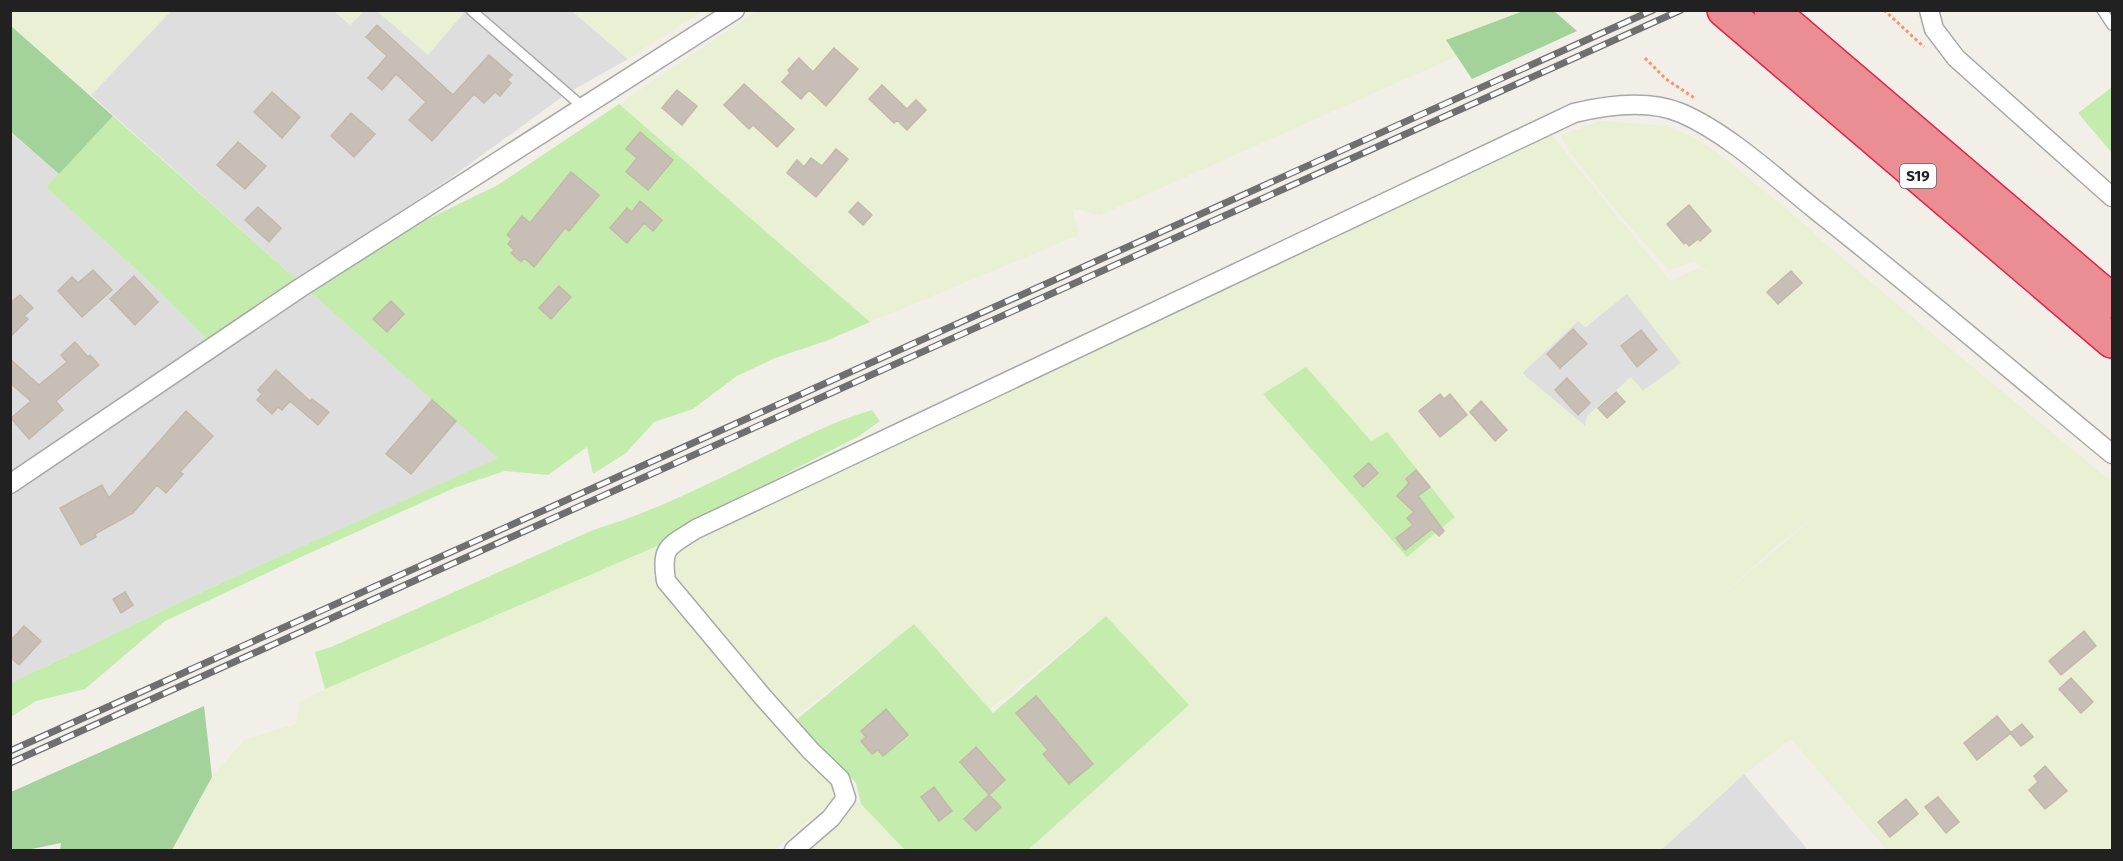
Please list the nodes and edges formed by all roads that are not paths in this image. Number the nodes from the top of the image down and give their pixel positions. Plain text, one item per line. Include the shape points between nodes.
1 (471, 10) edge
2 (735, 10) edge
3 (1724, 10) edge
4 (1771, 10) edge
5 (1929, 10) edge
6 (2102, 10) edge
7 (2112, 25) edge
8 (583, 107) junction
9 (2112, 197) edge
10 (2112, 301) edge
11 (2112, 341) edge
12 (2112, 454) edge
13 (10, 484) edge
14 (794, 850) edge

1 - 8 lane
2 - 8 street
3 - 11 highway, S19
4 - 10 highway, S19
5 - 9 street via 1934,29 1956,58
6 - 7 lane
8 - 13 street via 300,288
12 - 14 street via 1873,255 1717,132 1679,112 1645,105 1626,104 1574,113 696,529 671,545 663,560 666,581 762,696 840,779 846,798 831,818

